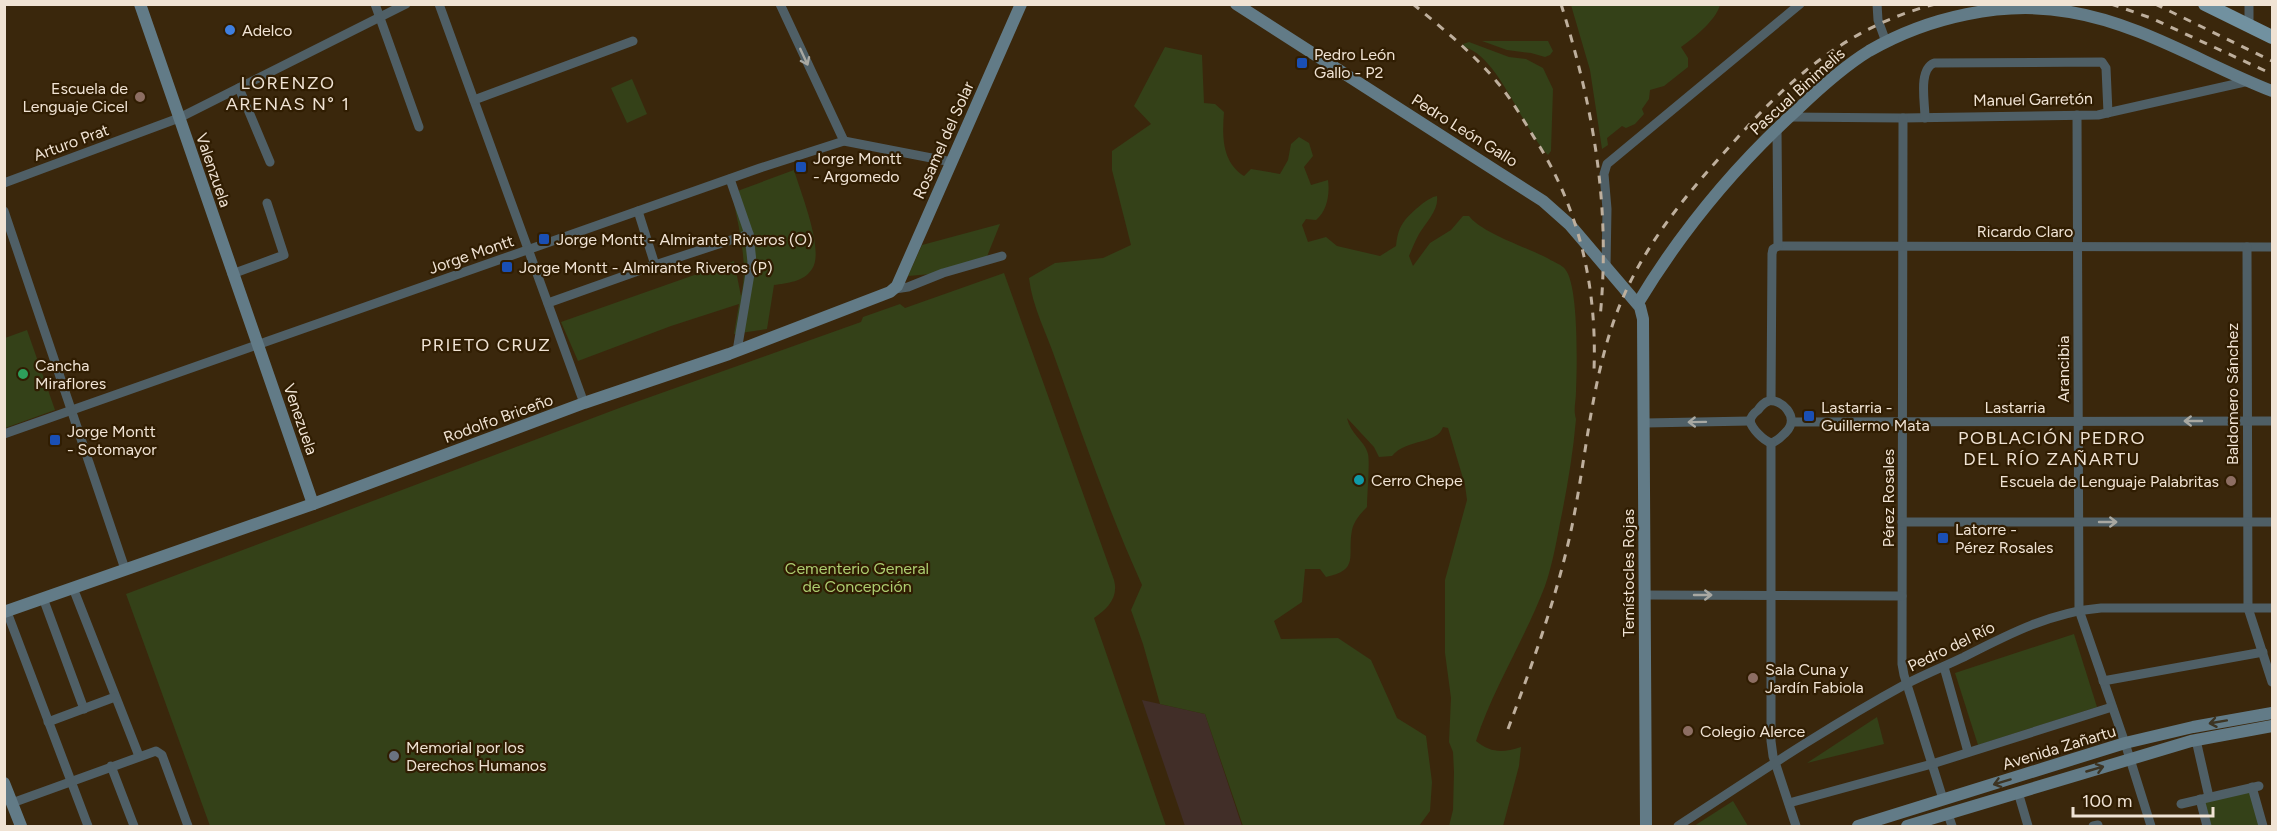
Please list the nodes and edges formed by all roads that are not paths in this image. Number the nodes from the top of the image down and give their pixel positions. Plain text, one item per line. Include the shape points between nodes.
1 (140, 4) edge
2 (375, 4) edge
3 (406, 4) edge
4 (440, 4) edge
5 (780, 4) edge
6 (1236, 4) edge
7 (1800, 4) edge
8 (1877, 4) edge
9 (2205, 4) edge
10 (2249, 4) edge
11 (1023, 6) edge
12 (380, 18) junction
13 (2249, 26) junction
14 (2272, 37) edge
15 (633, 41) dead end
16 (1886, 42) junction
17 (2248, 81) junction
18 (239, 88) junction
19 (2272, 91) edge
20 (474, 100) junction
21 (2108, 113) junction
22 (2077, 116) junction
23 (1789, 117) junction
24 (178, 118) junction
25 (1903, 118) junction
26 (1925, 118) junction
27 (419, 127) dead end
28 (1777, 128) junction
29 (844, 141) junction
30 (270, 162) dead end
31 (952, 162) junction
32 (730, 179) junction
33 (4, 183) edge
34 (267, 203) dead end
35 (4, 211) edge
36 (638, 211) junction
37 (749, 234) junction
38 (1778, 246) junction
39 (1903, 246) junction
40 (2078, 246) junction
41 (2247, 247) junction
42 (2272, 247) edge
43 (529, 250) junction
44 (1002, 256) dead end
45 (655, 265) junction
46 (1606, 267) junction
47 (232, 274) junction
48 (895, 289) junction
49 (548, 303) junction
50 (1638, 303) junction
51 (1643, 319) joint
52 (258, 345) junction
53 (737, 351) junction
54 (1771, 400) junction
55 (584, 403) junction
56 (71, 411) junction
57 (1750, 421) junction
58 (2078, 421) junction
59 (2247, 421) junction
60 (2272, 421) edge
61 (1793, 422) junction
62 (1903, 422) junction
63 (1644, 423) junction
64 (4, 434) edge
65 (1771, 443) junction
66 (313, 504) junction
67 (1902, 522) junction
68 (2079, 522) junction
69 (2247, 522) junction
70 (2272, 522) edge
71 (125, 568) junction
72 (73, 588) junction
73 (1644, 595) junction
74 (1771, 596) junction
75 (1902, 596) junction
76 (43, 598) junction
77 (2248, 608) junction
78 (2272, 609) edge
79 (2079, 610) junction
80 (6, 612) edge
81 (2263, 652) junction
82 (1944, 667) junction
83 (2272, 676) edge
84 (2103, 681) junction
85 (1907, 684) junction
86 (115, 697) junction
87 (2112, 707) junction
88 (84, 709) junction
89 (2272, 713) edge
90 (48, 722) junction
91 (2272, 726) edge
92 (2196, 740) junction
93 (2125, 743) junction
94 (1968, 753) junction
95 (139, 756) junction
96 (2130, 758) junction
97 (1775, 763) junction
98 (1932, 764) junction
99 (111, 766) junction
100 (70, 782) junction
101 (4, 783) edge
102 (2018, 792) junction
103 (2204, 798) junction
104 (1943, 799) junction
105 (12, 803) junction
106 (1789, 803) junction
107 (2181, 804) dead end
108 (1948, 814) junction
109 (21, 826) edge
110 (88, 826) edge
111 (134, 826) edge
112 (188, 826) edge
113 (1646, 826) edge
114 (1678, 826) edge
115 (1796, 826) edge
116 (1858, 826) edge
117 (1907, 826) edge
118 (1952, 826) edge
119 (2028, 826) edge
120 (2151, 826) edge
121 (2207, 826) edge
122 (2263, 826) edge

1 - 24 street, Valenzuela
2 - 12 street
3 - 12 street, Arturo Prat
4 - 20 street
5 -> 29 street
6 - 46 street, Pedro León Gallo via 1544,201
7 - 46 street via 1607,164
8 - 16 street
9 - 13 main road
10 - 13 street
11 - 31 street, Rosamel del Solar
12 - 18 street, Arturo Prat
12 - 27 street
13 - 14 main road
15 - 20 street
16 - 17 street, Pascual Binimelis via 1962,15 2020,8 2054,10 2126,27
16 - 23 street, Pascual Binimelis via 1842,70
17 - 19 street
17 - 21 street, Manuel Garretón
18 - 24 street, Arturo Prat
18 - 30 street
20 - 43 street
21 - 22 street, Manuel Garretón
21 - 26 street via 2106,68 2102,62 1934,63 1925,73
22 - 26 street, Manuel Garretón
22 - 40 street, Arancibia
23 - 25 street, Manuel Garretón
23 - 28 street, Pascual Binimelis
24 - 33 street, Arturo Prat
24 - 47 street, Valenzuela
25 - 26 street, Manuel Garretón
25 - 39 street, Pérez Rosales
28 - 38 street
28 - 50 street, Pascual Binimelis via 1695,218
29 - 31 street, Jorge Montt
29 - 32 street, Jorge Montt
31 - 48 street, Rosamel del Solar
32 - 36 street, Jorge Montt
32 - 37 street
34 - 47 street via 284,255
35 - 56 street
36 - 43 street, Jorge Montt
36 - 45 street
37 - 45 street
37 - 53 street via 752,262
38 - 39 street, Ricardo Claro
38 - 54 street via 1772,254
39 - 40 street, Ricardo Claro
39 - 62 street, Pérez Rosales
40 - 41 street, Ricardo Claro
40 - 58 street, Arancibia
41 - 42 street, Ricardo Claro
41 - 59 street, Baldomero Sánchez
43 - 49 street
43 - 52 street, Jorge Montt
44 - 48 street, Rodolfo Briceño
45 - 49 street
46 - 50 street, Pedro León Gallo
47 - 52 street, Valenzuela
48 - 53 street, Rodolfo Briceño
49 - 55 street
50 - 51 street, Pedro León Gallo
51 - 63 street, Temístocles Rojas
52 - 56 street, Jorge Montt
52 - 66 street, Venezuela
53 - 55 street, Rodolfo Briceño
54 - 57 street
54 - 61 street via 1779,402
55 - 66 street, Rodolfo Briceño
56 - 64 street, Jorge Montt
56 - 71 street
57 -> 63 street
57 - 65 street
59 -> 58 street, Lastarria
58 - 62 street, Lastarria
58 - 68 street, Arancibia
59 - 60 street, Lastarria
59 - 69 street, Baldomero Sánchez
61 - 62 street, Lastarria
61 - 65 street
62 - 67 street, Pérez Rosales
63 - 73 street, Temístocles Rojas
65 - 74 street
66 - 71 street, Rodolfo Briceño
67 - 68 street
67 - 75 street, Pérez Rosales
68 -> 69 street
68 - 79 street, Arancibia
69 - 70 street
69 - 77 street, Baldomero Sánchez
71 - 72 street, Rodolfo Briceño
72 - 76 street, Rodolfo Briceño
72 - 86 street
73 -> 74 street
73 - 113 street, Temístocles Rojas
74 - 75 street
74 - 97 street via 1771,741
75 - 85 street, Pérez Rosales via 1902,664
76 - 80 street, Rodolfo Briceño
76 - 88 street
77 - 78 street, Pedro del Río
77 - 79 street, Pedro del Río
77 - 81 street, Baldomero Sánchez
79 - 82 street, Pedro del Río via 2028,627
79 - 84 street, Arancibia
80 - 90 street
81 - 83 street, Baldomero Sánchez
81 - 84 street
82 - 85 street, Pedro del Río
82 - 94 street
84 - 87 street, Arancibia
85 - 97 street, Pedro del Río
85 - 98 street, Pérez Rosales
86 - 88 street
86 - 95 street
87 - 93 street, Arancibia
87 - 94 street
88 - 90 street
89 -> 93 street, Avenida Zañartu
90 - 100 street
91 - 92 street, Avenida Zañartu
92 - 96 street, Avenida Zañartu
92 - 103 street
93 - 96 street, Arancibia
93 -> 104 street, Avenida Zañartu
94 - 98 street
95 - 99 street
95 - 112 street via 153,751 162,755
102 -> 96 street, Avenida Zañartu
96 - 120 street, Arancibia
97 - 106 street
97 - 114 street, Pedro del Río
98 - 104 street, Pérez Rosales
98 - 106 street
99 - 100 street
99 - 111 street
100 - 105 street
100 - 110 street
101 - 105 street
102 - 108 street, Avenida Zañartu
102 - 119 street
103 - 107 street
103 - 121 street
103 - 122 street via 2255,786
104 - 116 street, Avenida Zañartu
105 - 109 street
106 - 115 street
108 - 117 street, Avenida Zañartu
108 - 118 street

